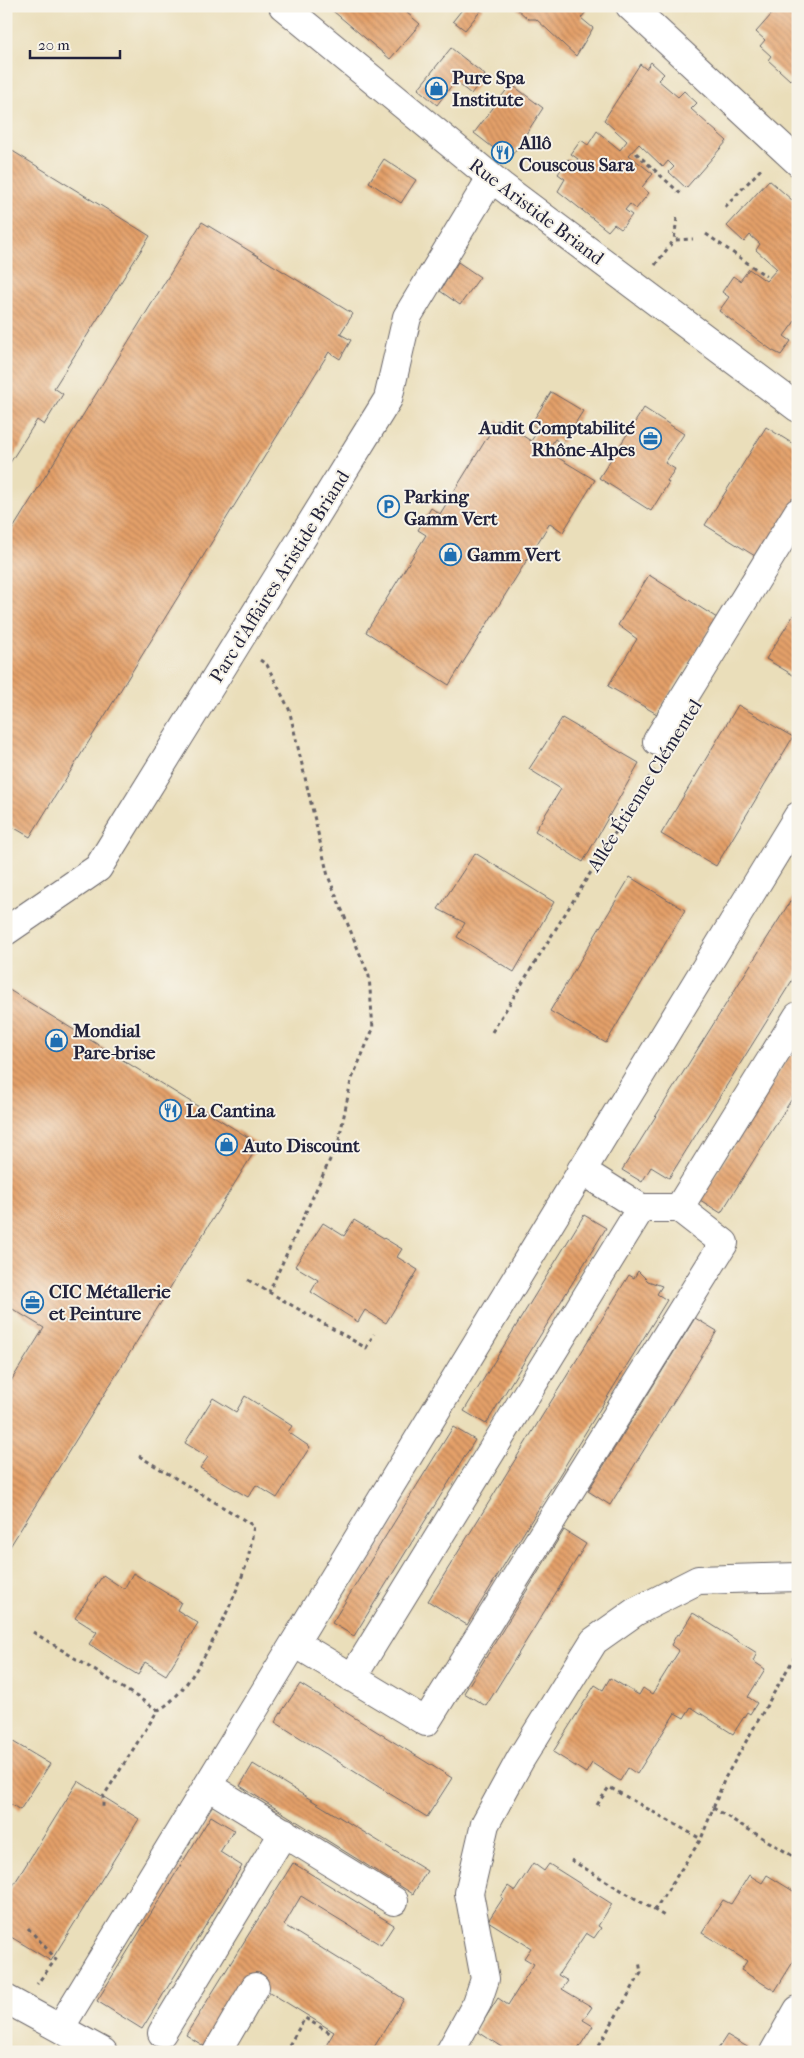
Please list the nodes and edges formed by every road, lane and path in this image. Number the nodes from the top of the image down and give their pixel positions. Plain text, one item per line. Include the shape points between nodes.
1 (283, 6) edge
2 (630, 6) edge
3 (636, 153) dead end
4 (790, 154) edge
5 (491, 178) junction
6 (683, 196) dead end
7 (725, 207) dead end
8 (677, 218) dead end
9 (706, 234) dead end
10 (693, 239) dead end
11 (674, 240) junction
12 (666, 249) dead end
13 (766, 276) dead end
14 (798, 408) edge
15 (798, 512) edge
16 (236, 646) junction
17 (656, 754) joint
18 (798, 816) edge
19 (6, 931) edge
20 (798, 1016) edge
21 (492, 1032) dead end
22 (581, 1170) junction
23 (641, 1208) junction
24 (679, 1208) junction
25 (248, 1280) dead end
26 (269, 1292) junction
27 (374, 1334) dead end
28 (139, 1456) dead end
29 (798, 1577) edge
30 (33, 1632) dead end
31 (295, 1643) junction
32 (798, 1651) edge
33 (352, 1678) junction
34 (158, 1710) junction
35 (208, 1786) junction
36 (597, 1805) dead end
37 (713, 1808) junction
38 (103, 1809) dead end
39 (284, 1832) junction
40 (701, 1840) junction
41 (796, 1858) dead end
42 (572, 1860) dead end
43 (394, 1901) dead end
44 (654, 1911) junction
45 (666, 1917) dead end
46 (28, 1928) dead end
47 (639, 1961) dead end
48 (255, 1987) dead end
49 (14, 2003) edge
50 (798, 2010) edge
51 (60, 2028) junction
52 (162, 2033) dead end
53 (330, 2033) dead end
54 (285, 2050) edge
55 (103, 2052) edge
56 (217, 2052) edge
57 (291, 2052) edge
58 (450, 2052) edge
59 (595, 2052) edge
60 (774, 2052) edge

1 - 5 street, Rue Aristide Briand
2 - 4 street
3 - 6 path
4 - 7 path
5 - 14 street, Rue Aristide Briand
5 - 16 street, Parc d'Affaires Aristide Briand via 408,317 388,399
8 - 11 path
9 - 13 path
10 - 11 path
11 - 12 path
15 - 17 street, Allée Étienne Clémentel
16 - 19 street, Parc d'Affaires Aristide Briand via 98,868
16 - 26 path via 267,665 289,709 328,876 369,976 373,1029 351,1081 339,1140
17 - 21 path, Allée Étienne Clémentel
18 - 22 street
20 - 24 street
22 - 23 street
22 - 31 street
23 - 24 street
23 - 33 street
24 - 33 street via 724,1243 426,1722
25 - 26 path
26 - 27 path via 366,1348
28 - 34 path via 254,1526 245,1569 221,1625 189,1682
29 - 58 street via 698,1580 635,1612 594,1641 520,1760 485,1824 469,1893 485,1979 477,2003
30 - 34 path
31 - 33 street
31 - 35 street
32 - 37 path via 725,1778
34 - 38 path via 103,1797
35 - 39 street
35 - 51 street
36 - 40 path via 609,1787
37 - 40 path
37 - 41 path
39 - 43 street
39 - 52 street
40 - 44 path
42 - 44 path
44 - 45 path
46 - 49 path via 56,1959
47 - 59 path via 641,1973
48 - 56 street
49 - 51 street
50 - 60 street
51 - 55 street
53 - 54 path via 305,2018
54 - 57 path

